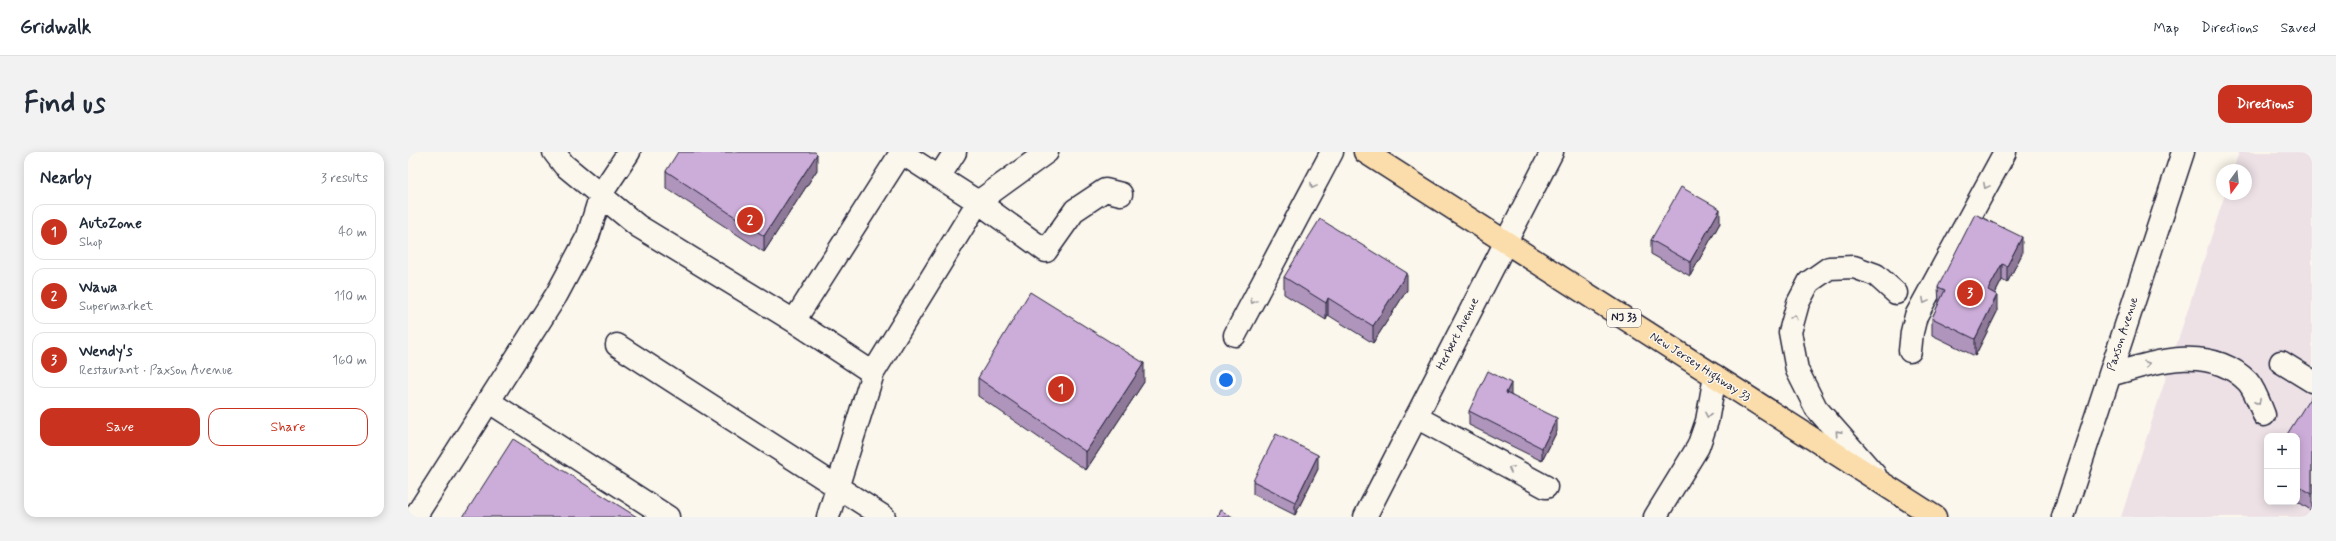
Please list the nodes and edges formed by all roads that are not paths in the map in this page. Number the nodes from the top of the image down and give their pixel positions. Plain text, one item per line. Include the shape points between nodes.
1 (554, 152) edge
2 (629, 152) edge
3 (900, 152) edge
4 (955, 152) edge
5 (1047, 152) edge
6 (1332, 152) edge
7 (1365, 152) edge
8 (1552, 152) edge
9 (2005, 152) edge
10 (2183, 152) edge
11 (939, 177) junction
12 (601, 194) junction
13 (1121, 194) dead end
14 (978, 202) junction
15 (1505, 242) junction
16 (1896, 293) dead end
17 (794, 321) junction
18 (1235, 335) dead end
19 (617, 345) dead end
20 (1910, 351) dead end
21 (2281, 362) dead end
22 (873, 373) junction
23 (2110, 375) junction
24 (1715, 376) junction
25 (2312, 381) edge
26 (488, 401) junction
27 (2264, 415) dead end
28 (1416, 417) junction
29 (1882, 483) junction
30 (838, 486) junction
31 (1546, 487) dead end
32 (414, 517) edge
33 (668, 517) edge
34 (828, 517) edge
35 (884, 517) edge
36 (1365, 517) edge
37 (1655, 517) edge
38 (1935, 517) edge
39 (2063, 517) edge

1 - 12 street via 564,165
2 - 12 street
3 - 11 street
3 - 17 street
4 - 11 street
5 - 14 street
6 -> 18 street
7 - 15 main road, New Jersey Highway 33 / NJ 33
8 - 15 street, Herbert Avenue
9 -> 20 street via 1916,316
10 - 23 street, Paxson Avenue
11 - 14 street
12 - 17 street via 638,226
12 - 26 street via 588,236 557,294
13 - 14 street via 1105,190 1075,210 1046,251
14 - 22 street
15 - 24 main road, New Jersey Highway 33 / NJ 33
15 - 28 street, Herbert Avenue
29 -> 16 street via 1816,408 1797,370 1790,332 1798,303 1809,282 1829,268 1854,267 1876,275
17 - 22 street
19 - 30 street
21 - 25 street
22 - 30 street
23 -> 27 street via 2161,361 2195,358 2221,364 2248,383
23 - 39 street, Paxson Avenue
24 - 29 main road, New Jersey Highway 33 / NJ 33
24 -> 37 street via 1707,421 1698,447
26 - 32 street
26 - 33 street
31 -> 28 street
28 - 36 street, Herbert Avenue
29 - 38 main road, New Jersey Highway 33 / NJ 33
30 - 34 street
30 - 35 street

